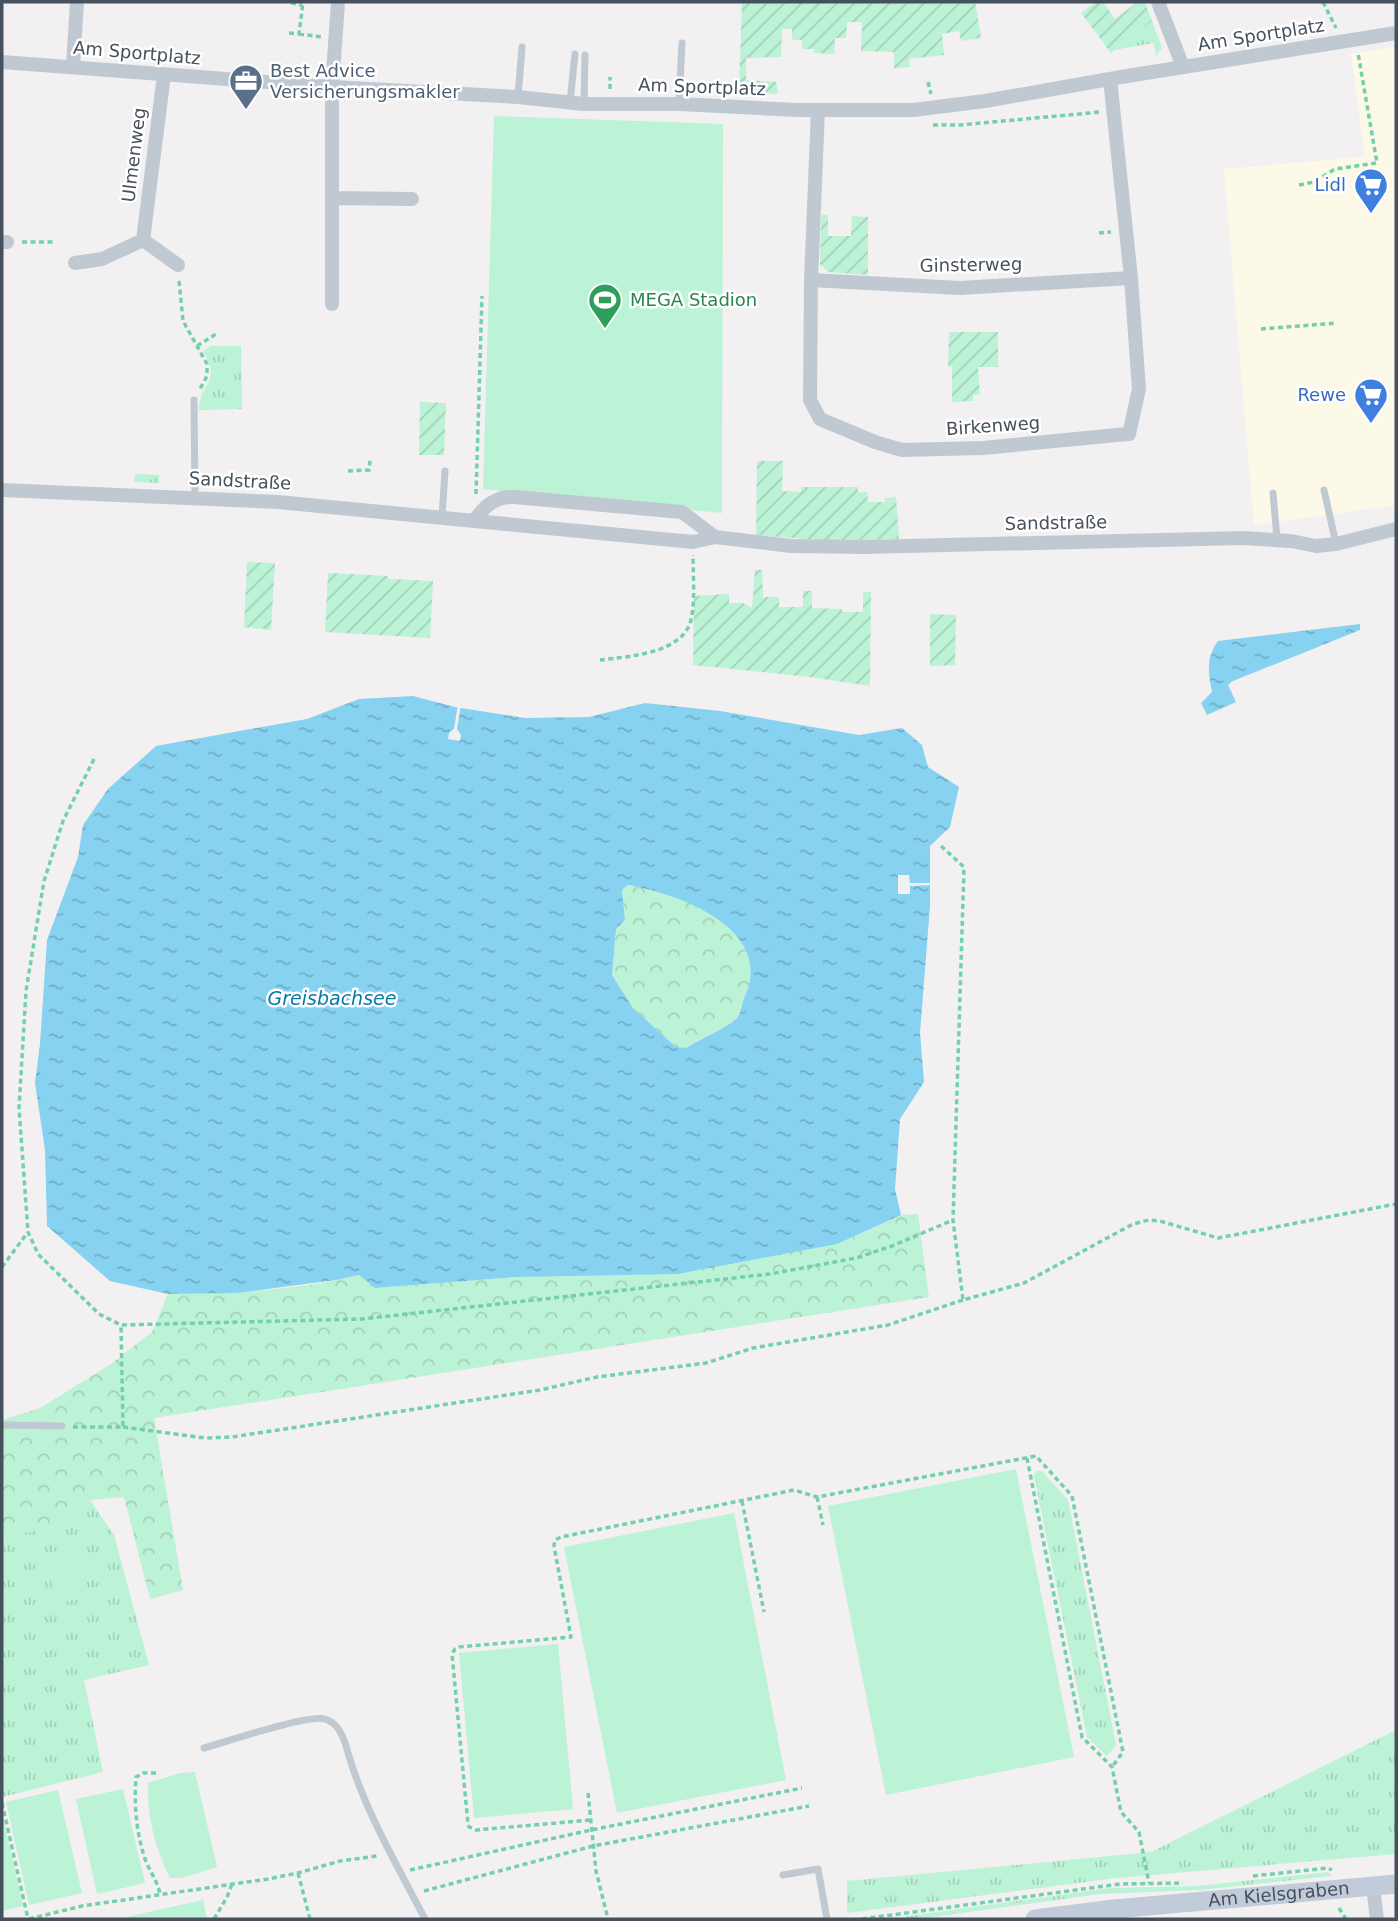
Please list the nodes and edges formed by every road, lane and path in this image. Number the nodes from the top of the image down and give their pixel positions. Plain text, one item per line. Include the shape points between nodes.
1 (77, 2) edge
2 (338, 2) edge
3 (1158, 2) edge
4 (1323, 2) edge
5 (302, 3) edge
6 (291, 4) dead end
7 (289, 33) dead end
8 (1396, 33) edge
9 (299, 34) junction
10 (312, 36) dead end
11 (1349, 41) junction
12 (682, 43) dead end
13 (522, 47) dead end
14 (575, 54) dead end
15 (586, 55) dead end
16 (2, 62) edge
17 (73, 66) junction
18 (1183, 67) junction
19 (164, 75) junction
20 (610, 77) dead end
21 (1110, 79) junction
22 (332, 87) junction
23 (610, 93) dead end
24 (518, 97) junction
25 (577, 103) junction
26 (679, 104) junction
27 (818, 110) junction
28 (1104, 112) dead end
29 (920, 125) dead end
30 (1299, 185) dead end
31 (332, 198) junction
32 (412, 199) dead end
33 (1117, 231) dead end
34 (1099, 233) dead end
35 (143, 240) junction
36 (4, 242) edge
37 (54, 242) dead end
38 (75, 263) dead end
39 (178, 265) joint
40 (1131, 278) junction
41 (811, 280) junction
42 (482, 296) dead end
43 (332, 304) dead end
44 (1337, 323) dead end
45 (1261, 329) dead end
46 (216, 334) dead end
47 (197, 346) junction
48 (194, 400) joint
49 (370, 461) dead end
50 (348, 471) dead end
51 (445, 471) dead end
52 (2, 490) edge
53 (1324, 490) dead end
54 (1273, 494) dead end
55 (195, 498) junction
56 (442, 517) junction
57 (475, 520) junction
58 (1396, 529) edge
59 (715, 537) junction
60 (1277, 539) junction
61 (693, 542) junction
62 (1336, 544) junction
63 (600, 660) dead end
64 (94, 759) dead end
65 (941, 846) dead end
66 (1396, 1204) edge
67 (953, 1220) junction
68 (28, 1231) junction
69 (2, 1267) edge
70 (963, 1300) junction
71 (121, 1325) junction
72 (2, 1425) edge
73 (62, 1426) joint
74 (123, 1427) junction
75 (1027, 1458) junction
76 (817, 1497) junction
77 (742, 1501) junction
78 (823, 1525) dead end
79 (764, 1612) dead end
80 (204, 1748) dead end
81 (1112, 1767) junction
82 (156, 1773) dead end
83 (802, 1788) dead end
84 (588, 1793) dead end
85 (2, 1803) edge
86 (809, 1806) dead end
87 (590, 1819) junction
88 (591, 1830) junction
89 (593, 1846) junction
90 (391, 1853) junction
91 (1334, 1871) dead end
92 (401, 1872) junction
93 (298, 1874) junction
94 (783, 1875) dead end
95 (1249, 1877) dead end
96 (1149, 1883) junction
97 (1185, 1883) dead end
98 (232, 1884) junction
99 (1396, 1884) edge
100 (1373, 1887) junction
101 (412, 1894) junction
102 (160, 1895) junction
103 (29, 1919) edge
104 (214, 1919) edge
105 (310, 1919) edge
106 (425, 1919) edge
107 (608, 1919) edge
108 (827, 1919) edge
109 (862, 1919) edge
110 (1035, 1919) edge
111 (1377, 1919) edge

1 - 17 street
2 - 22 street
3 - 18 street
4 - 11 path
5 - 6 path
5 - 9 path
7 - 9 path
8 - 11 street, Am Sportplatz
9 - 10 path
11 - 18 street, Am Sportplatz
11 - 30 path via 1377,163 1339,168
12 - 26 lane
13 - 24 lane
14 - 25 lane
15 - 25 lane
16 - 17 street, Am Sportplatz
17 - 19 street, Am Sportplatz
18 - 21 street, Am Sportplatz
19 - 22 street, Am Sportplatz
19 - 35 street, Ulmenweg
20 - 23 path
21 - 27 street, Am Sportplatz via 913,110
21 - 40 street, Birkenweg
22 - 24 street, Am Sportplatz
22 - 31 street
24 - 25 street, Am Sportplatz
25 - 26 street, Am Sportplatz
26 - 27 street, Am Sportplatz
27 - 41 street, Birkenweg
28 - 29 path
31 - 32 street
31 - 43 street
33 - 34 path
35 - 38 street via 102,259
35 - 39 street
36 - 37 path
39 - 47 path via 183,321
40 - 41 street, Ginsterweg via 960,288
40 - 41 street, Birkenweg via 1139,389 1129,433 983,448 902,450 820,419 810,400
42 - 57 path
44 - 45 path
46 - 47 path
47 - 48 path via 208,370
48 - 55 lane
49 - 50 path via 369,470
51 - 56 lane
52 - 55 street, Sandstraße
53 - 62 lane
54 - 60 lane
55 - 56 street, Sandstraße
56 - 57 street, Sandstraße
57 - 59 street via 491,503 514,497 682,512
57 - 61 street, Sandstraße
58 - 62 street, Sandstraße
59 - 60 street, Sandstraße via 791,546 865,547
59 - 61 street, Sandstraße
60 - 62 street, Sandstraße via 1316,546
61 - 63 path via 688,631 643,654
64 - 68 path via 64,821 44,881 26,991 19,1108
65 - 67 path via 964,867
66 - 70 path via 1218,1238 1149,1220 1133,1224 1024,1283
67 - 70 path
67 - 71 path via 856,1258 770,1274 362,1319
68 - 69 path
68 - 71 path via 38,1254 62,1280 99,1314
70 - 74 path via 888,1325 540,1391 232,1437
71 - 74 path
72 - 73 lane
73 - 74 path
75 - 76 path
75 - 81 path via 1082,1737
75 - 81 path via 1036,1456 1072,1496 1123,1752
76 - 77 path via 794,1490
76 - 78 path
77 - 79 path
77 - 87 path via 557,1538 554,1546 571,1637 453,1651 469,1827
80 - 90 lane via 304,1720 325,1719 345,1741 358,1786
81 - 96 path via 1121,1812 1139,1832
82 - 102 path via 136,1777 134,1808
83 - 88 path
84 - 87 path
85 - 103 path
86 - 89 path
87 - 88 path
88 - 89 path
88 - 92 path
89 - 101 path
89 - 107 path
90 - 92 lane
90 - 93 path
91 - 95 path
92 - 101 lane
93 - 98 path
93 - 105 path
94 - 108 lane via 818,1869
96 - 97 path
96 - 109 path
98 - 102 path
98 - 104 path
99 - 100 street, Am Kielsgraben
100 - 110 street, Am Kielsgraben
100 - 111 street
101 - 106 lane
102 - 103 path

